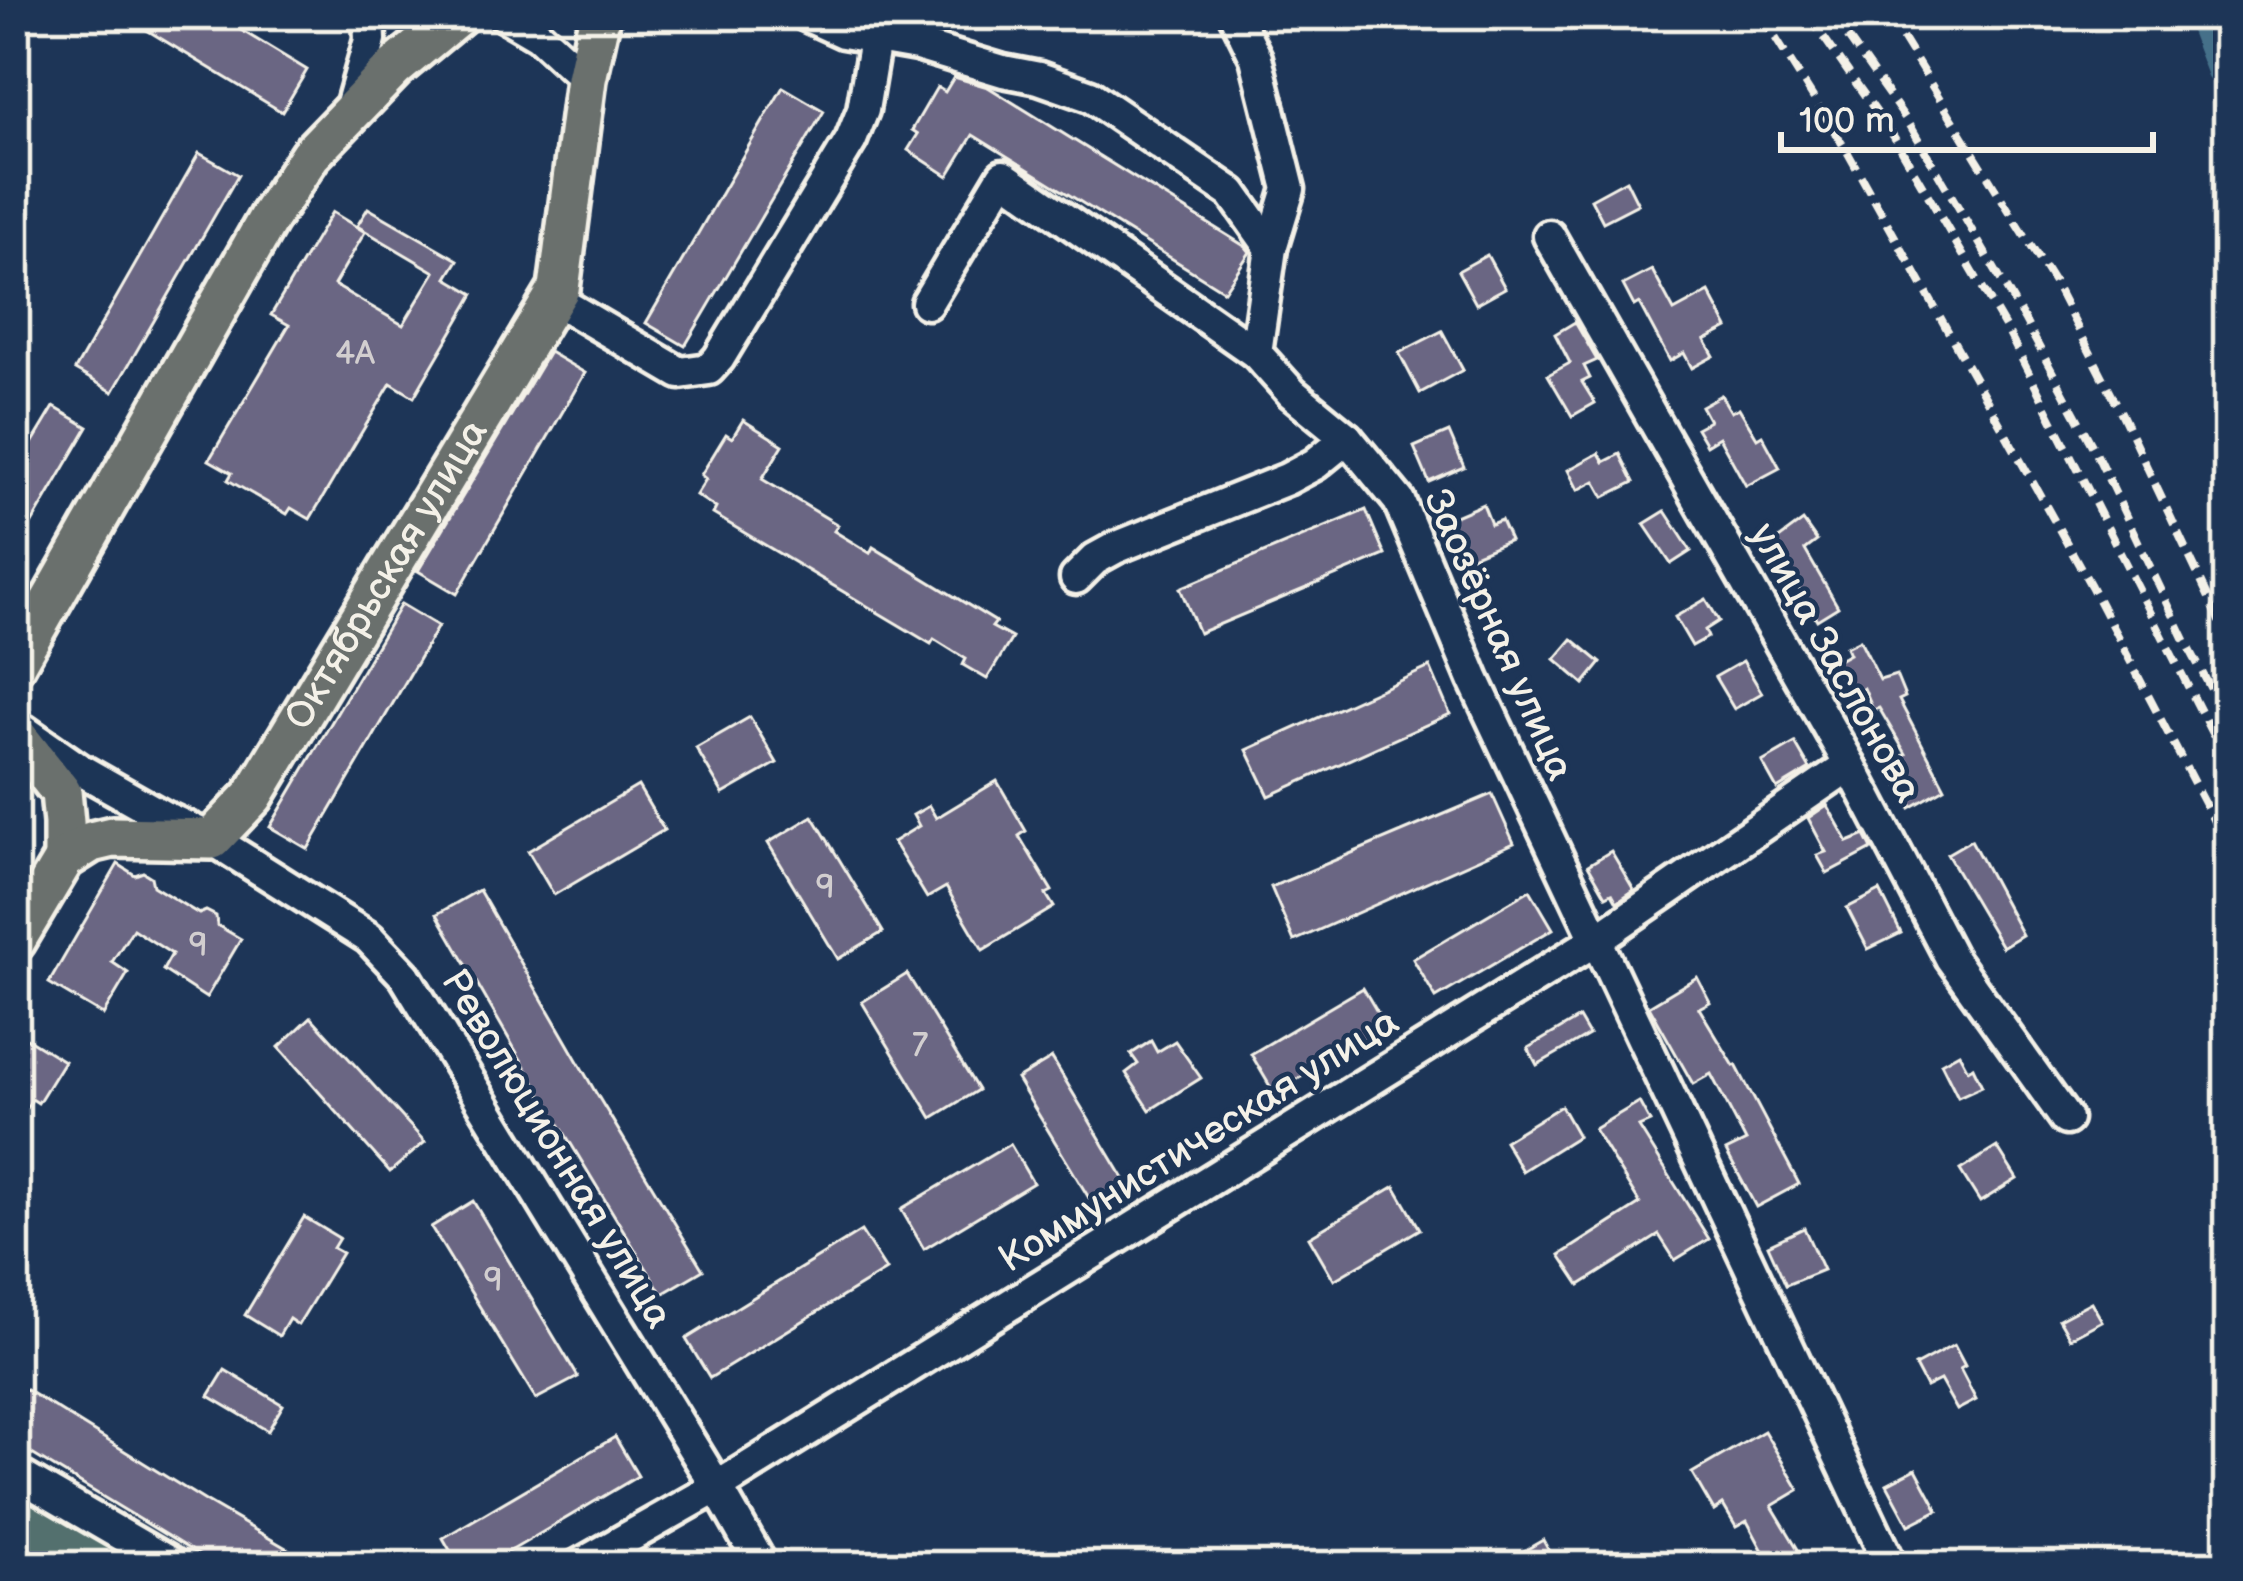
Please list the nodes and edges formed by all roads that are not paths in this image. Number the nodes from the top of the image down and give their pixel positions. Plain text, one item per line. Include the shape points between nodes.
1 (369, 15) edge
2 (458, 15) edge
3 (504, 15) edge
4 (600, 15) edge
5 (806, 15) edge
6 (1235, 15) edge
7 (874, 39) junction
8 (586, 79) junction
9 (348, 115) junction
10 (1549, 236) dead end
11 (1271, 248) junction
12 (554, 298) junction
13 (927, 303) dead end
14 (1256, 352) junction
15 (1347, 438) junction
16 (1076, 578) dead end
17 (15, 664) edge
18 (15, 724) edge
19 (15, 734) edge
20 (1850, 765) junction
21 (212, 839) junction
22 (64, 859) junction
23 (1596, 940) junction
24 (15, 941) edge
25 (2066, 1119) dead end
26 (15, 1473) edge
27 (717, 1487) junction
28 (611, 1557) edge
29 (175, 1566) edge
30 (578, 1566) edge
31 (762, 1566) edge
32 (1891, 1566) edge

1 - 9 street via 370,40
2 - 9 main road
3 - 8 street
4 - 8 main road, Октябрьская улица
5 - 7 street
6 - 11 street via 1256,58 1288,189
7 - 11 street via 1090,96 1232,193
7 - 12 street via 851,140 710,369 680,374
8 - 12 main road, Октябрьская улица
9 - 17 main road via 268,219
10 - 20 street, улица Заслонова
11 - 14 street
12 - 21 main road, Октябрьская улица via 253,796
13 - 14 street, Заозёрная улица via 1003,176
14 - 15 street, Заозёрная улица
15 - 16 street via 1287,479 1115,548
15 - 23 street, Заозёрная улица via 1399,501
18 - 21 street, Революционная улица via 79,769
19 - 22 main road via 61,792
20 - 23 street, Коммунистическая улица
20 - 25 street, улица Заслонова via 1951,958
21 - 22 main road via 112,837
21 - 27 street, Революционная улица via 369,938 404,976
22 - 24 main road
23 - 27 street, Коммунистическая улица
23 - 32 street, Заозёрная улица
26 - 29 street
27 - 28 street, Коммунистическая улица
27 - 31 street, Революционная улица
28 - 30 street, Коммунистическая улица

